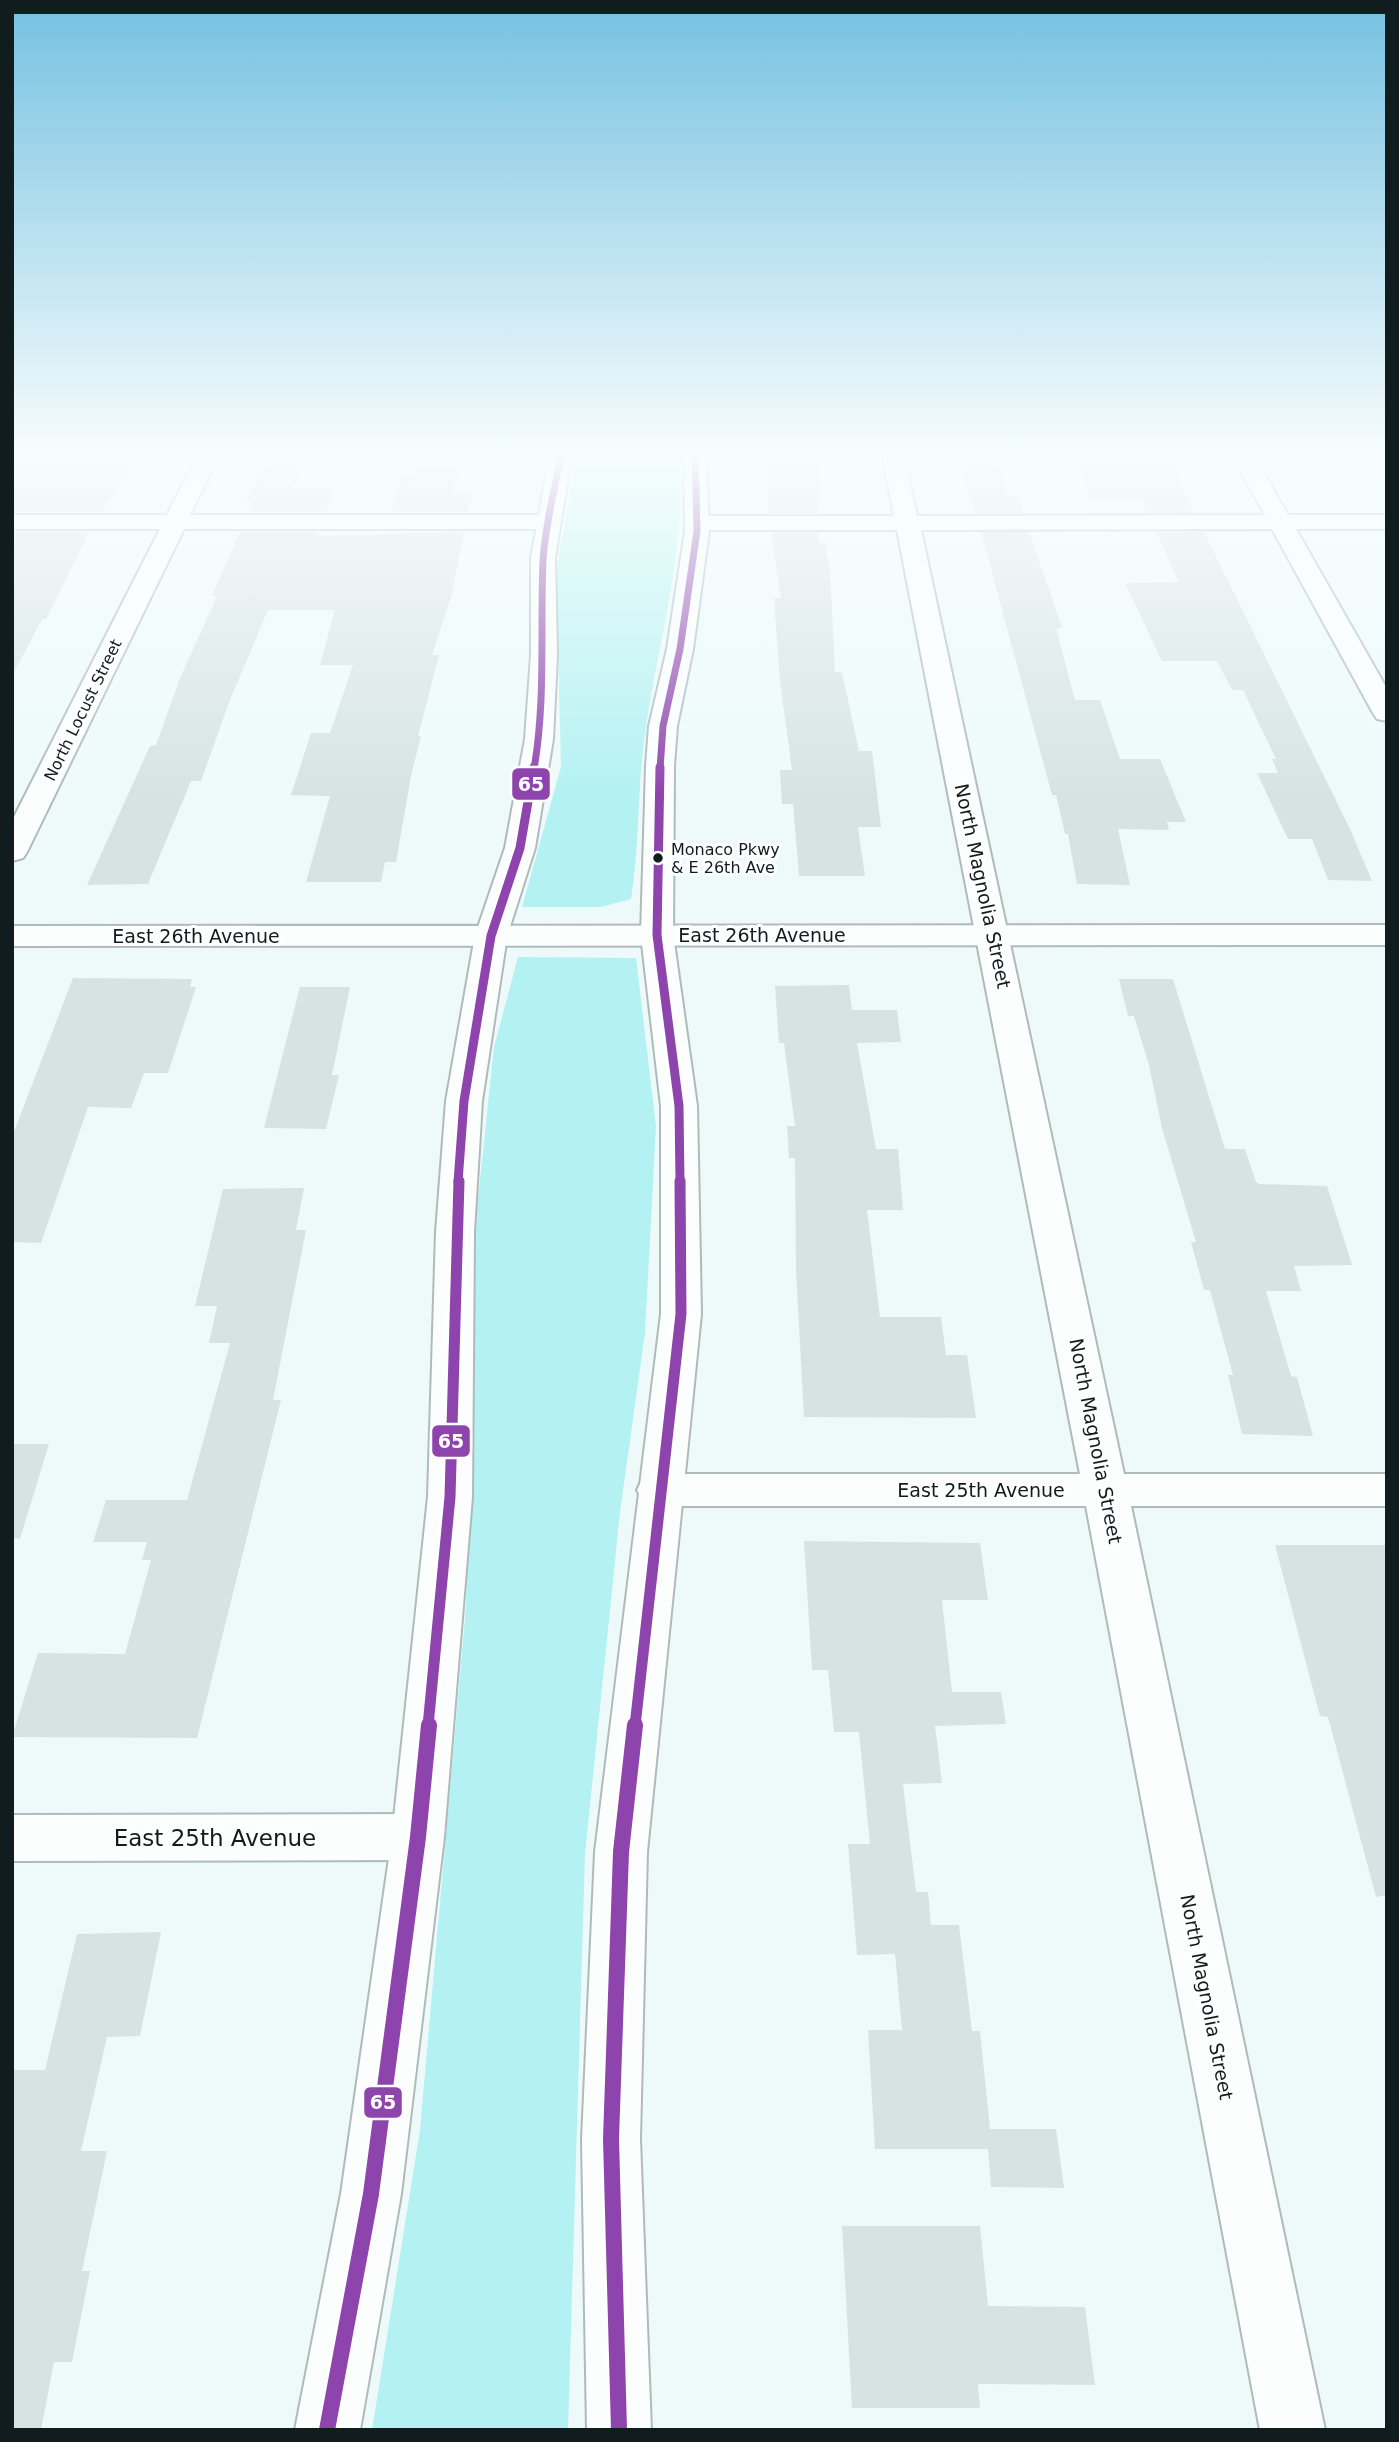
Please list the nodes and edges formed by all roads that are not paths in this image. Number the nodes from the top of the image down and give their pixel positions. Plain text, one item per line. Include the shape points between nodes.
1 (153, 568) edge
2 (543, 568) edge
3 (691, 568) edge
4 (916, 568) edge
5 (1307, 568) edge
6 (1387, 713) edge
7 (12, 852) edge
8 (657, 935) junction
9 (994, 935) junction
10 (1387, 935) edge
11 (12, 936) edge
12 (491, 936) junction
13 (659, 1490) junction
14 (1106, 1490) junction
15 (1387, 1490) edge
16 (418, 1837) junction
17 (12, 1838) edge
18 (327, 2430) edge
19 (619, 2430) edge
20 (1293, 2430) edge

1 - 7 street, North Locust Street
2 - 12 street via 539,739 520,848
3 - 8 street via 663,726
4 - 9 street, North Magnolia Street
5 - 6 street
8 - 9 street, East 26th Avenue
8 - 12 street, East 26th Avenue
8 - 13 street via 679,1106 682,1246 681,1314
9 - 10 street, East 26th Avenue
9 - 14 street, North Magnolia Street
11 - 12 street, East 26th Avenue
12 - 16 street via 464,1101 455,1232 450,1497
13 - 14 street, East 25th Avenue
13 - 19 street via 621,1852 611,2139
14 - 15 street, East 25th Avenue
14 - 20 street, North Magnolia Street
16 - 17 street, East 25th Avenue
16 - 18 street via 371,2194

